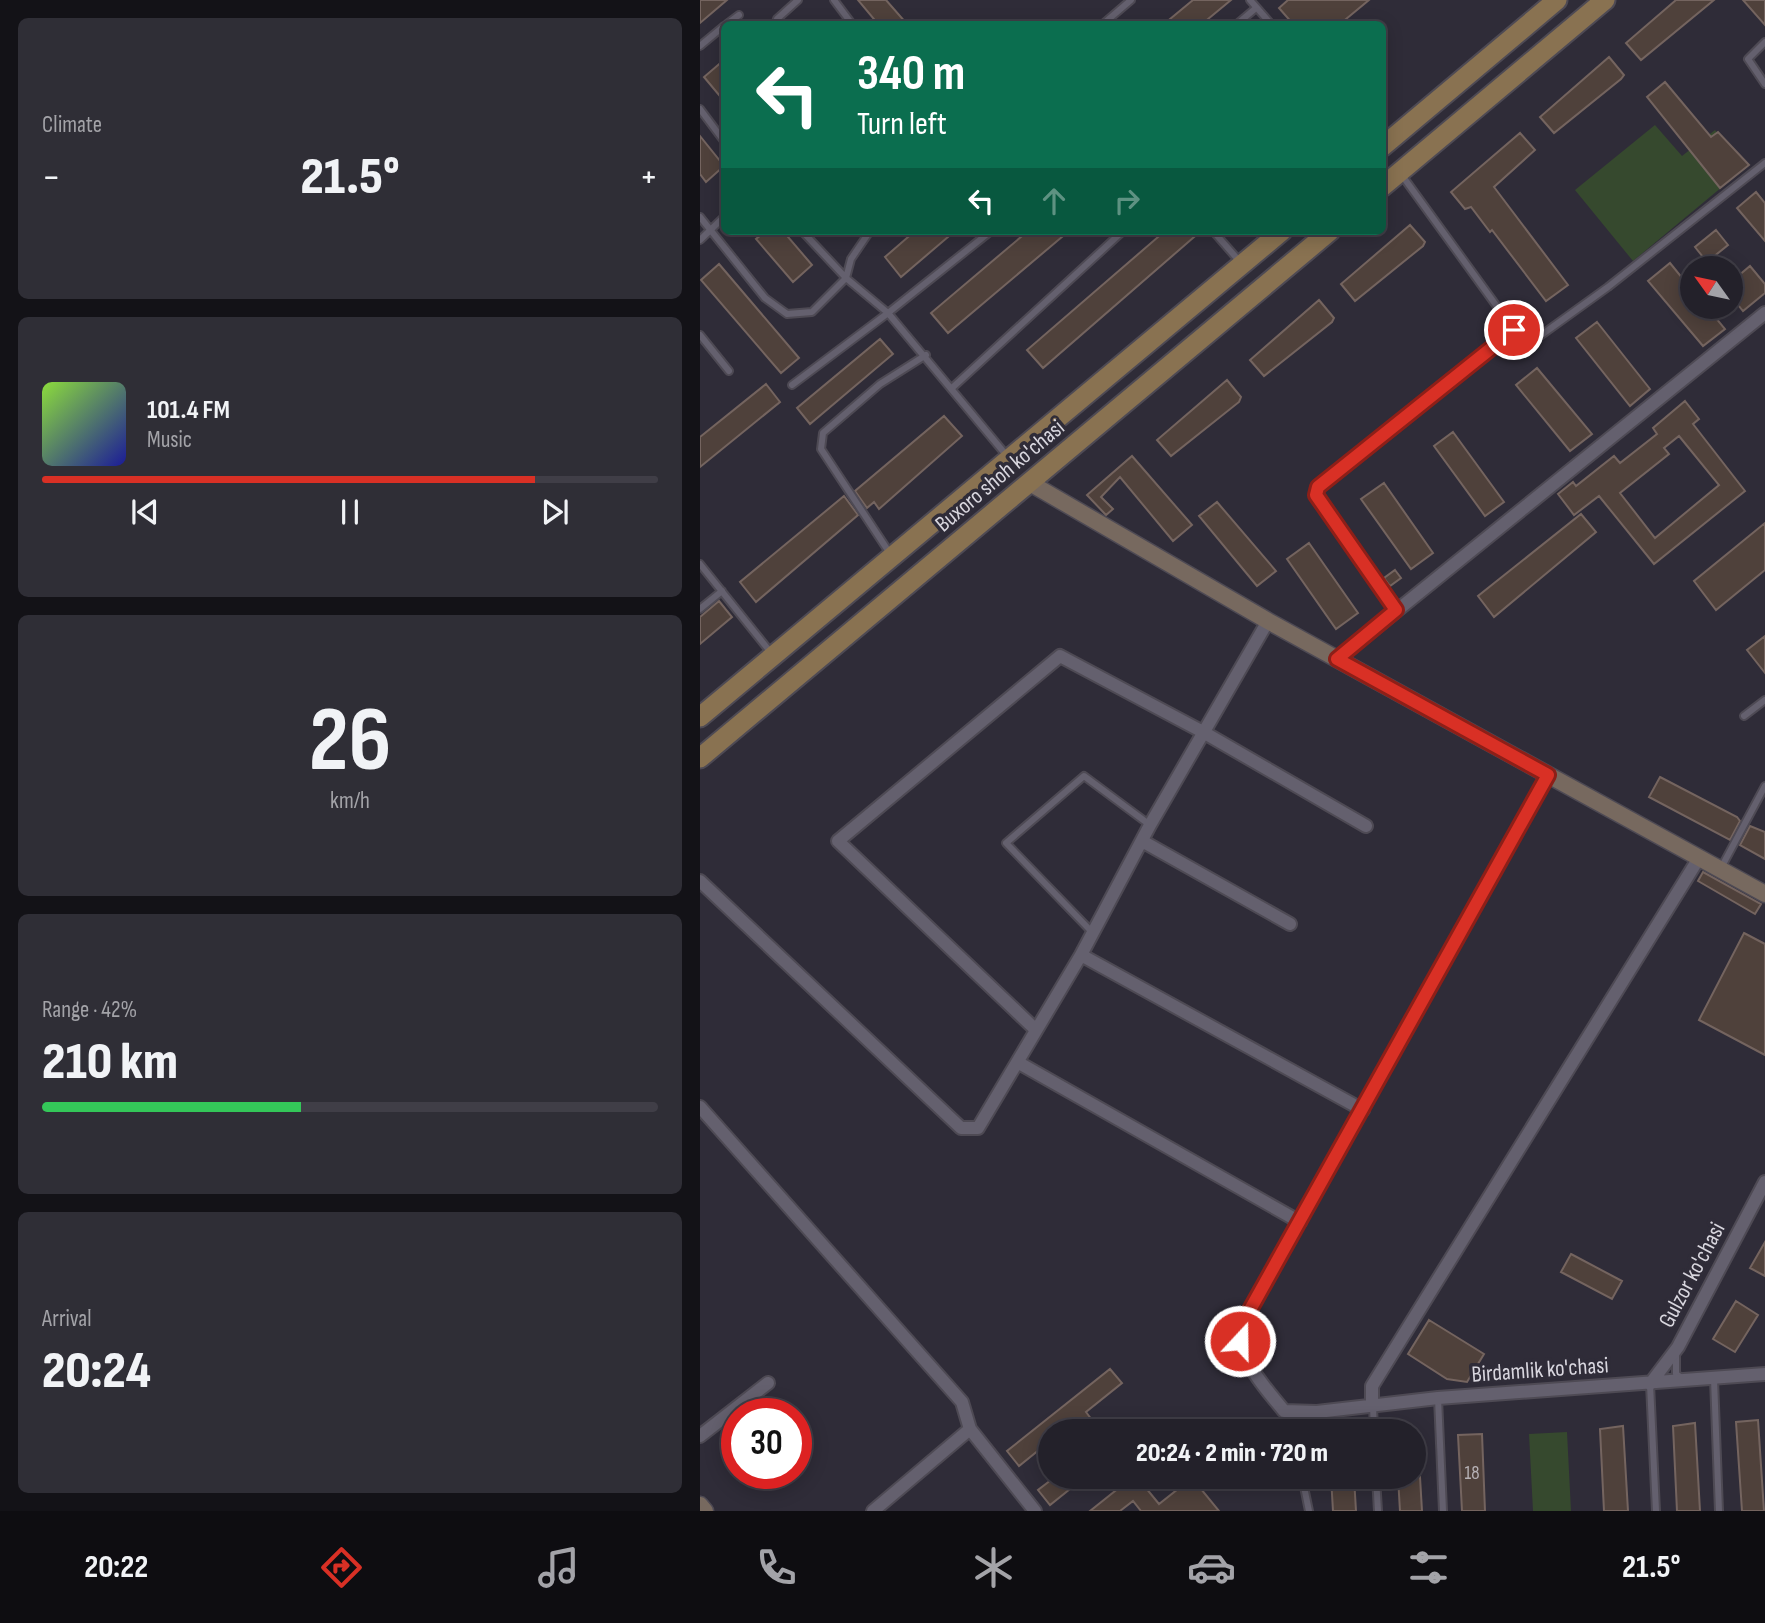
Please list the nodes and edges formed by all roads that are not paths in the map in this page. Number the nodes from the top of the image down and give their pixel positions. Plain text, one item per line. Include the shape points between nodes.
1 (798, 0) edge
2 (834, 0) edge
3 (1132, 0) edge
4 (1250, 0) edge
5 (1557, 0) edge
6 (1605, 0) edge
7 (1256, 8) junction
8 (739, 15) dead end
9 (731, 21) edge
10 (776, 21) edge
11 (850, 21) edge
12 (1107, 21) edge
13 (1241, 21) edge
14 (1268, 21) edge
15 (721, 29) edge
16 (1765, 42) edge
17 (700, 46) edge
18 (1765, 84) edge
19 (700, 109) edge
20 (721, 137) edge
21 (1386, 144) edge
22 (1765, 163) edge
23 (1400, 172) junction
24 (1386, 184) edge
25 (700, 217) edge
26 (721, 220) edge
27 (711, 232) junction
28 (806, 235) edge
29 (867, 235) edge
30 (986, 235) edge
31 (1119, 235) edge
32 (1217, 235) edge
33 (1277, 235) edge
34 (1325, 235) edge
35 (700, 240) edge
36 (1242, 264) junction
37 (846, 278) junction
38 (888, 313) junction
39 (1765, 313) edge
40 (1514, 330) junction
41 (700, 335) edge
42 (926, 355) junction
43 (729, 370) dead end
44 (792, 385) dead end
45 (953, 388) junction
46 (1010, 460) junction
47 (1030, 483) junction
48 (892, 557) junction
49 (700, 564) edge
50 (722, 592) junction
51 (700, 609) edge
52 (1396, 610) junction
53 (1268, 621) junction
54 (773, 656) junction
55 (1337, 659) junction
56 (1765, 700) edge
57 (1744, 716) dead end
58 (700, 717) edge
59 (1203, 732) junction
60 (700, 758) edge
61 (1548, 775) junction
62 (1765, 786) edge
63 (1150, 825) junction
64 (1366, 826) dead end
65 (1142, 841) junction
66 (1699, 858) junction
67 (1721, 870) junction
68 (700, 881) edge
69 (1765, 894) edge
70 (1290, 924) dead end
71 (1091, 930) junction
72 (1080, 955) junction
73 (1036, 1030) junction
74 (1018, 1063) junction
75 (700, 1107) edge
76 (1363, 1110) junction
77 (1765, 1182) edge
78 (1300, 1222) junction
79 (1678, 1347) junction
80 (1765, 1374) edge
81 (1714, 1379) junction
82 (1692, 1381) junction
83 (768, 1384) dead end
84 (1650, 1384) junction
85 (1438, 1398) junction
86 (1373, 1403) junction
87 (1317, 1412) junction
88 (1315, 1419) edge
89 (1374, 1419) edge
90 (970, 1429) junction
91 (700, 1436) edge
92 (1304, 1489) edge
93 (1377, 1489) edge
94 (700, 1505) edge
95 (1028, 1509) edge
96 (705, 1511) edge
97 (873, 1511) edge
98 (1309, 1511) edge
99 (1378, 1511) edge
100 (1443, 1511) edge
101 (1656, 1511) edge
102 (1719, 1511) edge

1 - 10 lane
2 - 11 lane
3 - 12 lane
4 - 7 lane
5 - 21 main road
6 - 23 main road
7 - 13 lane
7 - 14 lane
8 - 9 lane
15 - 17 lane
16 - 18 lane via 1748,59
19 - 20 lane
22 - 40 lane via 1533,341
23 - 24 main road
23 - 40 lane
25 - 27 lane
26 - 27 lane
27 - 35 lane
27 - 37 lane via 765,298 787,314 812,312
28 - 37 lane
29 - 37 lane via 851,259
30 - 38 lane
31 - 45 lane
32 - 36 lane
33 - 36 main road, Buxoro shoh ko'chasi
34 - 47 main road, Buxoro shoh ko'chasi
36 - 46 main road, Buxoro shoh ko'chasi
37 - 38 lane
38 - 42 lane
38 - 44 lane
39 - 52 street
40 - 52 lane via 1318,487 1316,495
41 - 43 lane
42 - 45 lane
42 - 48 lane via 880,384 823,433 821,449
45 - 46 lane
46 - 48 main road, Buxoro shoh ko'chasi
47 - 53 street
47 - 60 main road, Buxoro shoh ko'chasi
48 - 54 main road, Buxoro shoh ko'chasi
49 - 50 lane
50 - 51 lane
50 - 54 lane
52 - 55 street
53 - 55 street
53 - 59 street
54 - 58 main road, Buxoro shoh ko'chasi
55 - 61 street
56 - 57 lane
59 - 63 street
59 - 64 street
59 - 73 street via 1060,656 838,841
61 - 66 street
61 - 76 street
62 - 67 lane
63 - 65 street
63 - 71 lane via 1084,776 1006,843
65 - 70 street
65 - 71 street
66 - 67 street
66 - 86 street via 1372,1386
67 - 69 street
68 - 74 street via 961,1128 978,1128
71 - 72 street
72 - 73 street
72 - 76 street
73 - 74 street
74 - 78 street
75 - 90 street via 962,1402
76 - 78 street
77 - 79 street, Gulzor ko'chasi
78 - 87 street, Birdamlik ko'chasi via 1241,1326 1240,1341 1244,1356 1284,1411
79 - 82 lane via 1676,1374
79 - 84 street, Gulzor ko'chasi
80 - 81 street, Birdamlik ko'chasi
81 - 82 street, Birdamlik ko'chasi
81 - 102 lane
82 - 84 street, Birdamlik ko'chasi
83 - 91 street
84 - 85 street, Birdamlik ko'chasi
84 - 101 lane
85 - 86 street, Birdamlik ko'chasi
85 - 100 lane
86 - 87 street, Birdamlik ko'chasi
86 - 89 lane
87 - 88 lane
90 - 95 street
90 - 97 street
92 - 98 lane
93 - 99 lane
94 - 96 street

